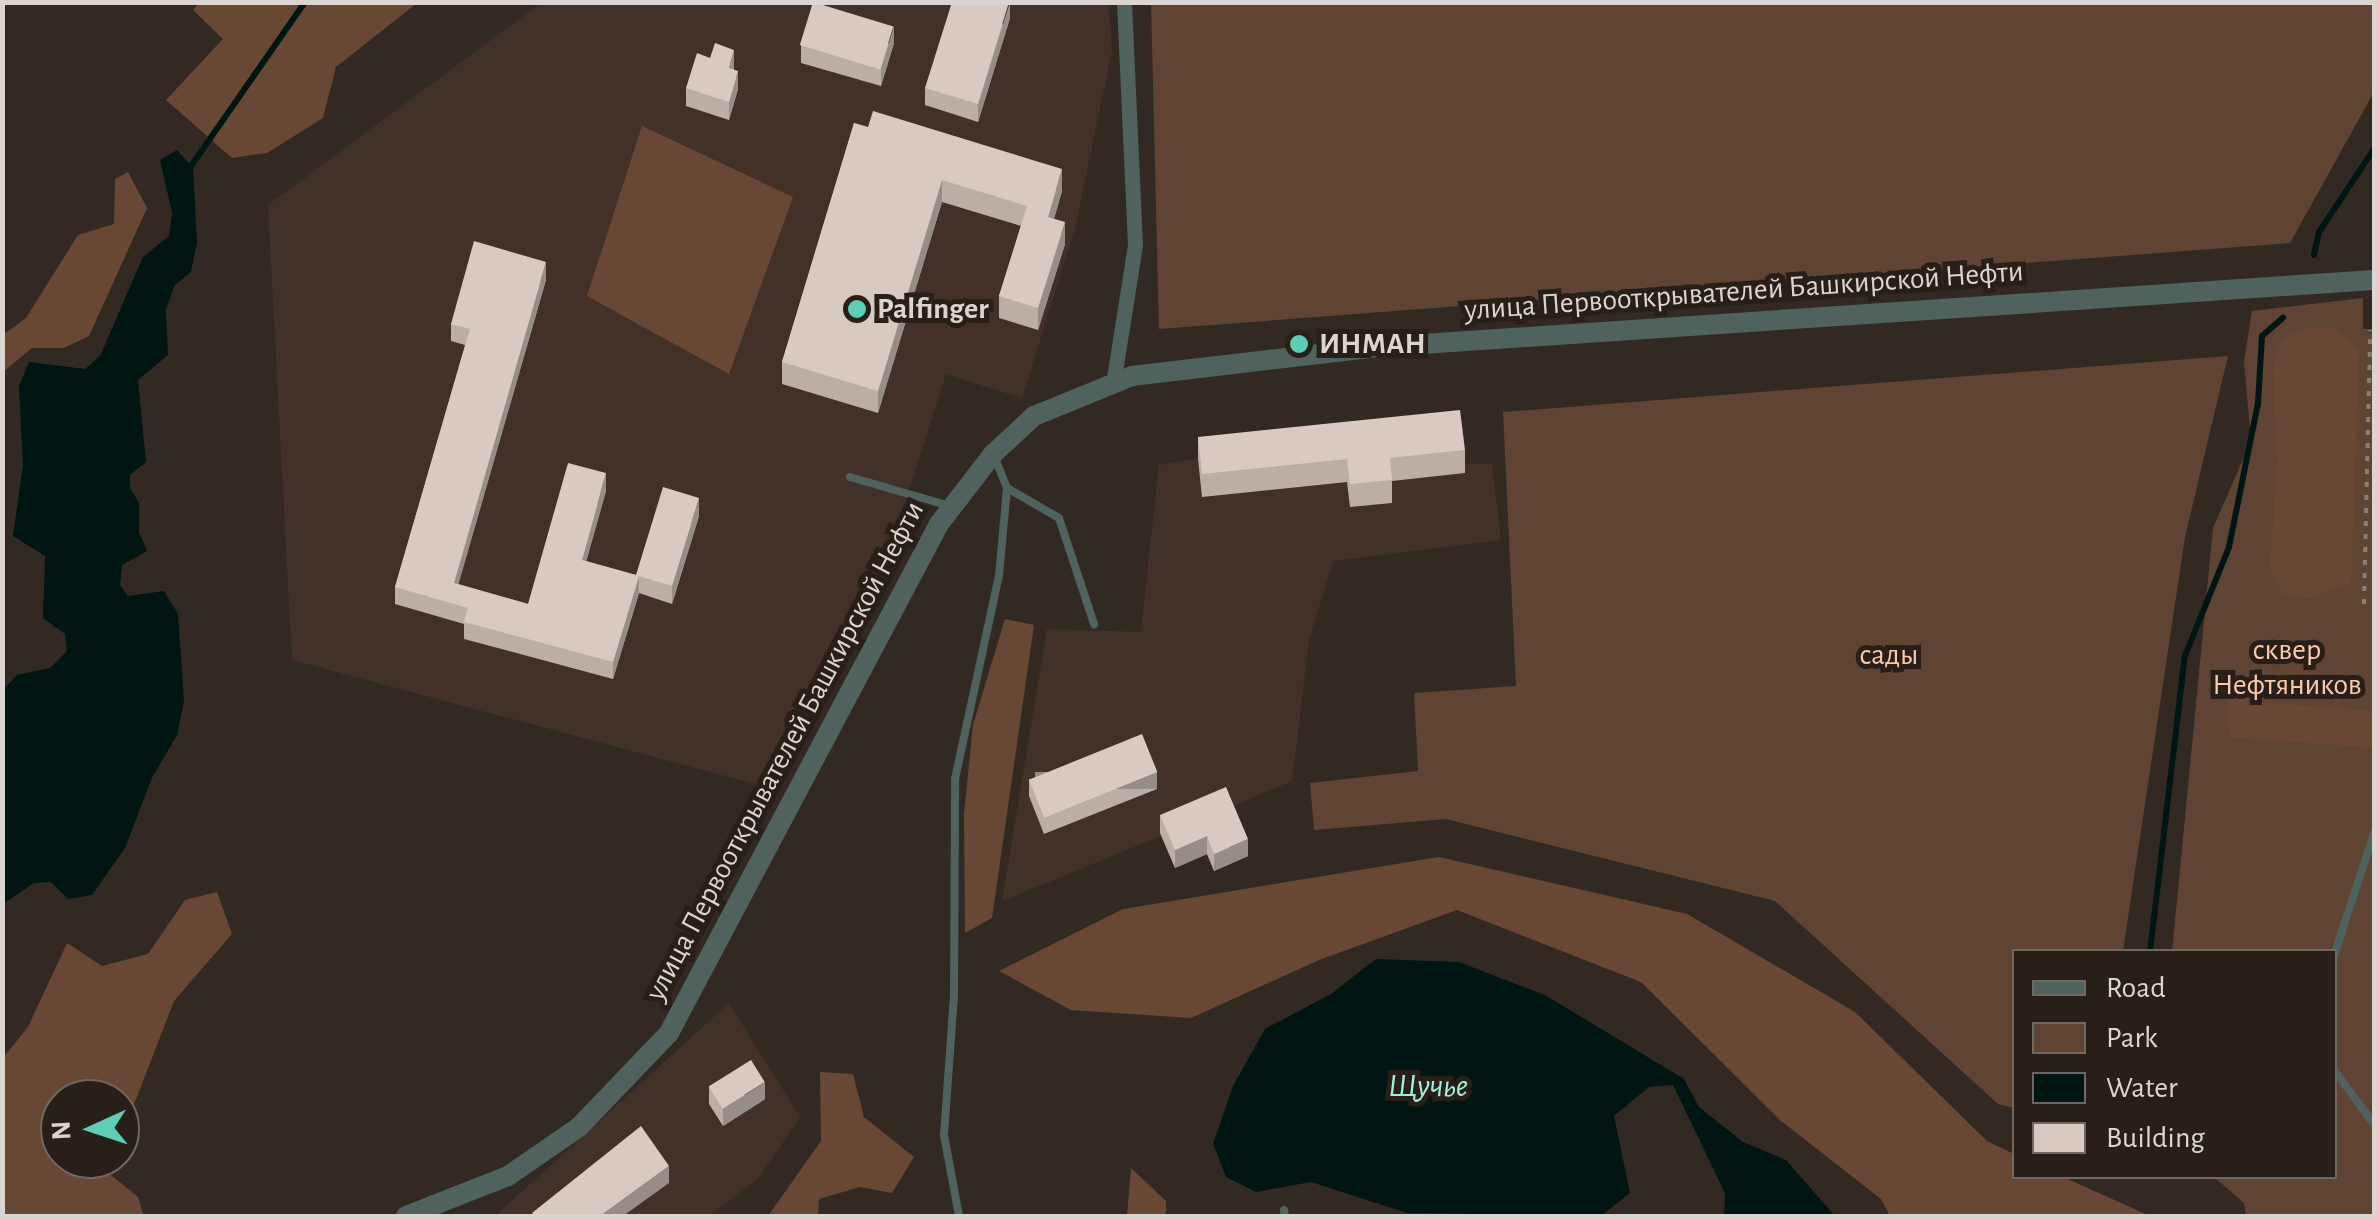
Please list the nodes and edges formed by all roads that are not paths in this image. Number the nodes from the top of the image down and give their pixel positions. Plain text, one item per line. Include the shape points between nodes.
1 (1124, 2) edge
2 (2374, 280) edge
3 (1114, 384) junction
4 (994, 454) junction
5 (850, 477) dead end
6 (1007, 488) junction
7 (950, 506) junction
8 (1094, 624) dead end
9 (2374, 833) edge
10 (2336, 949) edge
11 (2337, 1074) edge
12 (2374, 1124) edge
13 (406, 1216) edge
14 (959, 1216) edge

1 - 3 street via 1135,245
2 - 3 street, улица Первооткрывателей Башкирской Нефти via 1378,347
3 - 4 street, улица Первооткрывателей Башкирской Нефти via 1034,416
4 - 6 lane
4 - 7 street, улица Первооткрывателей Башкирской Нефти
5 - 7 lane
6 - 8 lane via 1059,518
6 - 14 lane via 999,576 955,779 954,997 944,1135
7 - 13 street, улица Первооткрывателей Башкирской Нефти via 669,1034 579,1127 508,1176
9 - 10 lane
11 - 12 lane

